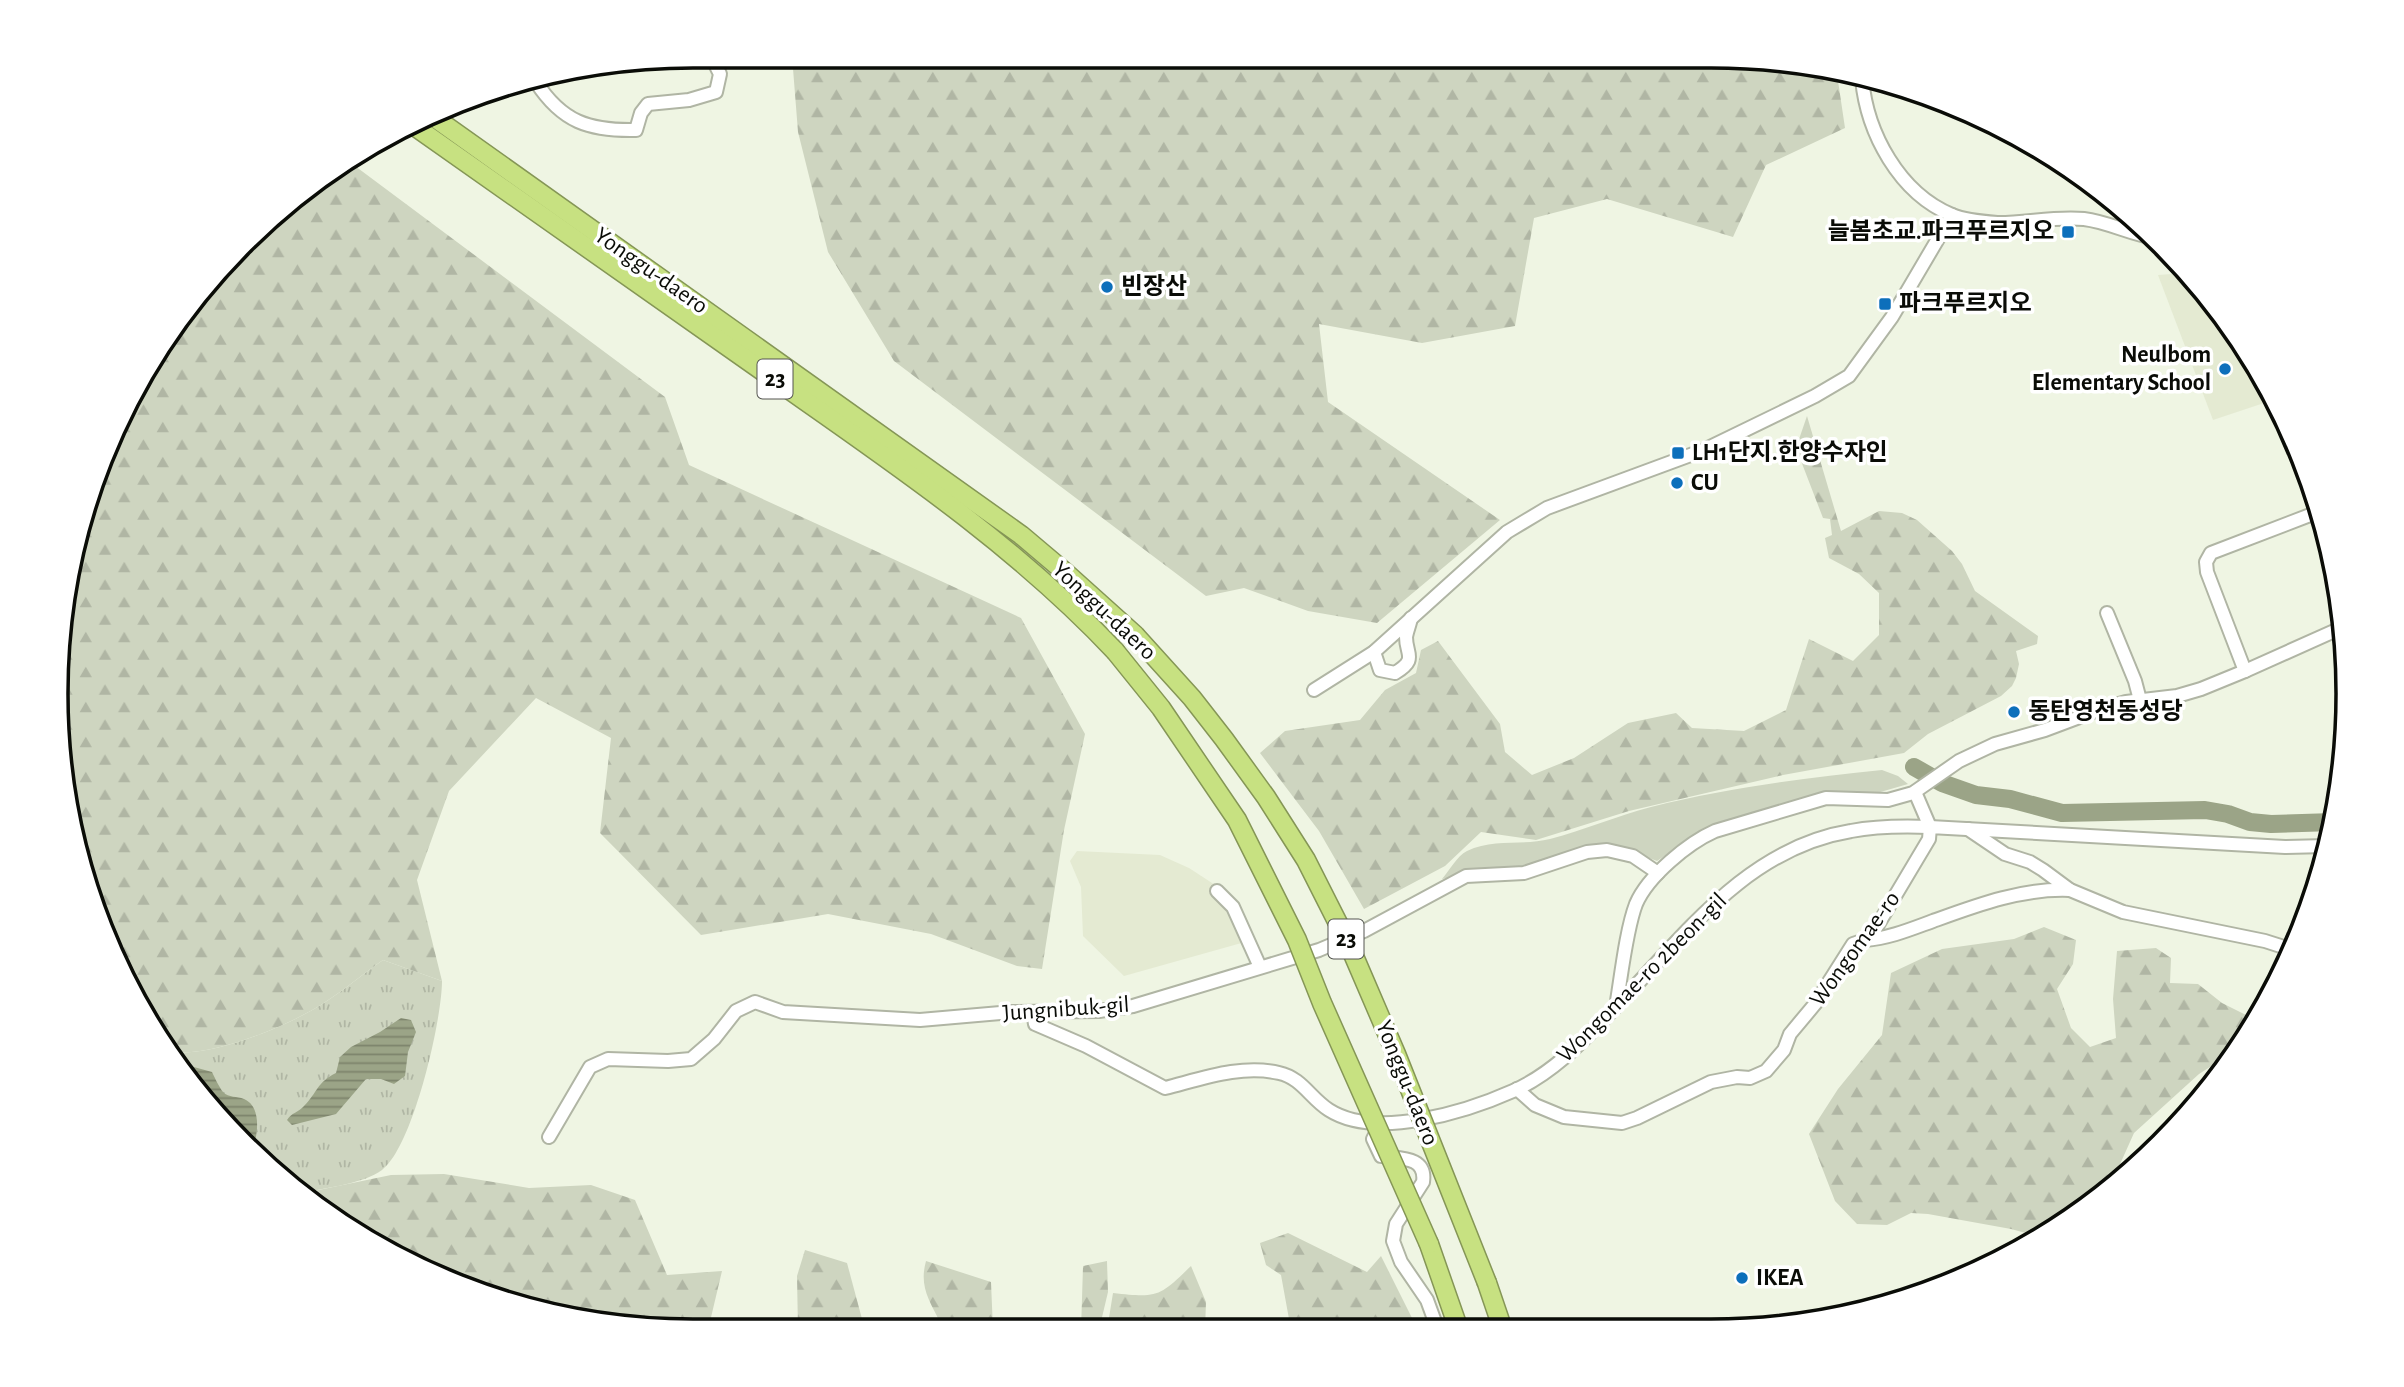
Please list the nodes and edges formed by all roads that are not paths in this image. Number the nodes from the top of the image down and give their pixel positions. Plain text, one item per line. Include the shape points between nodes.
1 (717, 68) edge
2 (540, 88) edge
3 (1863, 88) edge
4 (441, 122) edge
5 (421, 131) edge
6 (1952, 215) junction
7 (2132, 232) edge
8 (2309, 515) edge
9 (2107, 612) dead end
10 (1411, 618) junction
11 (2332, 632) edge
12 (1374, 652) junction
13 (2245, 671) junction
14 (1314, 690) dead end
15 (2140, 700) junction
16 (1918, 790) junction
17 (1930, 827) junction
18 (1965, 827) junction
19 (2316, 846) edge
20 (1658, 873) junction
21 (2070, 890) junction
22 (1217, 891) dead end
23 (1866, 940) junction
24 (2282, 946) edge
25 (1260, 967) junction
26 (1616, 1007) junction
27 (1033, 1013) junction
28 (1517, 1089) junction
29 (1380, 1124) junction
30 (549, 1137) dead end
31 (1434, 1319) edge
32 (1455, 1319) edge
33 (1499, 1319) edge

1 - 2 street via 716,92 648,104 636,130 606,129 566,117
3 - 6 street via 1871,125 1885,155 1918,192
4 - 33 highway, Yonggu-daero / 23, bridge via 989,511 1135,635 1192,698 1266,797 1306,860 1350,947
5 - 32 highway, Yonggu-daero / 23, bridge via 935,492 1038,576 1115,651 1161,708 1237,820 1297,940 1429,1244
6 - 7 street via 1998,223 2085,219
6 - 10 street via 1892,317 1849,376 1703,450 1547,508 1507,532
8 - 13 street via 2211,553 2206,562
9 - 15 street
10 - 12 street
10 - 12 street via 1405,667 1395,673 1380,670
11 - 13 street
12 - 14 street
13 - 15 street via 2177,696
15 - 16 street via 1980,750
16 - 17 street
16 - 20 street via 1888,800 1826,798 1715,831
17 - 18 street
17 - 23 street, Wongomae-ro via 1929,839
17 - 26 street, Wongomae-ro 2beon-gil via 1849,831 1788,851 1749,874 1702,913
18 - 19 street
18 - 21 street
20 - 25 street, Jungnibuk-gil via 1633,856 1607,850 1524,873 1466,876 1364,931
20 - 26 street via 1636,905
21 - 23 street via 2002,898 1896,935
21 - 24 street via 2123,912
22 - 25 street via 1233,907
23 - 28 street, Wongomae-ro via 1853,944 1842,958 1776,1060 1750,1078 1711,1082 1622,1123 1564,1117 1535,1105
25 - 27 street, Jungnibuk-gil via 1133,1006
26 - 28 street, Wongomae-ro 2beon-gil via 1573,1052
27 - 29 street via 1035,1024 1165,1088 1231,1071 1275,1072 1297,1079 1328,1110
27 - 30 street, Jungnibuk-gil via 920,1020 783,1012 755,1002 736,1011 691,1059 608,1059 590,1067
28 - 29 street via 1450,1112
29 - 31 street via 1373,1139 1381,1156 1407,1158 1424,1175 1396,1224 1393,1241

